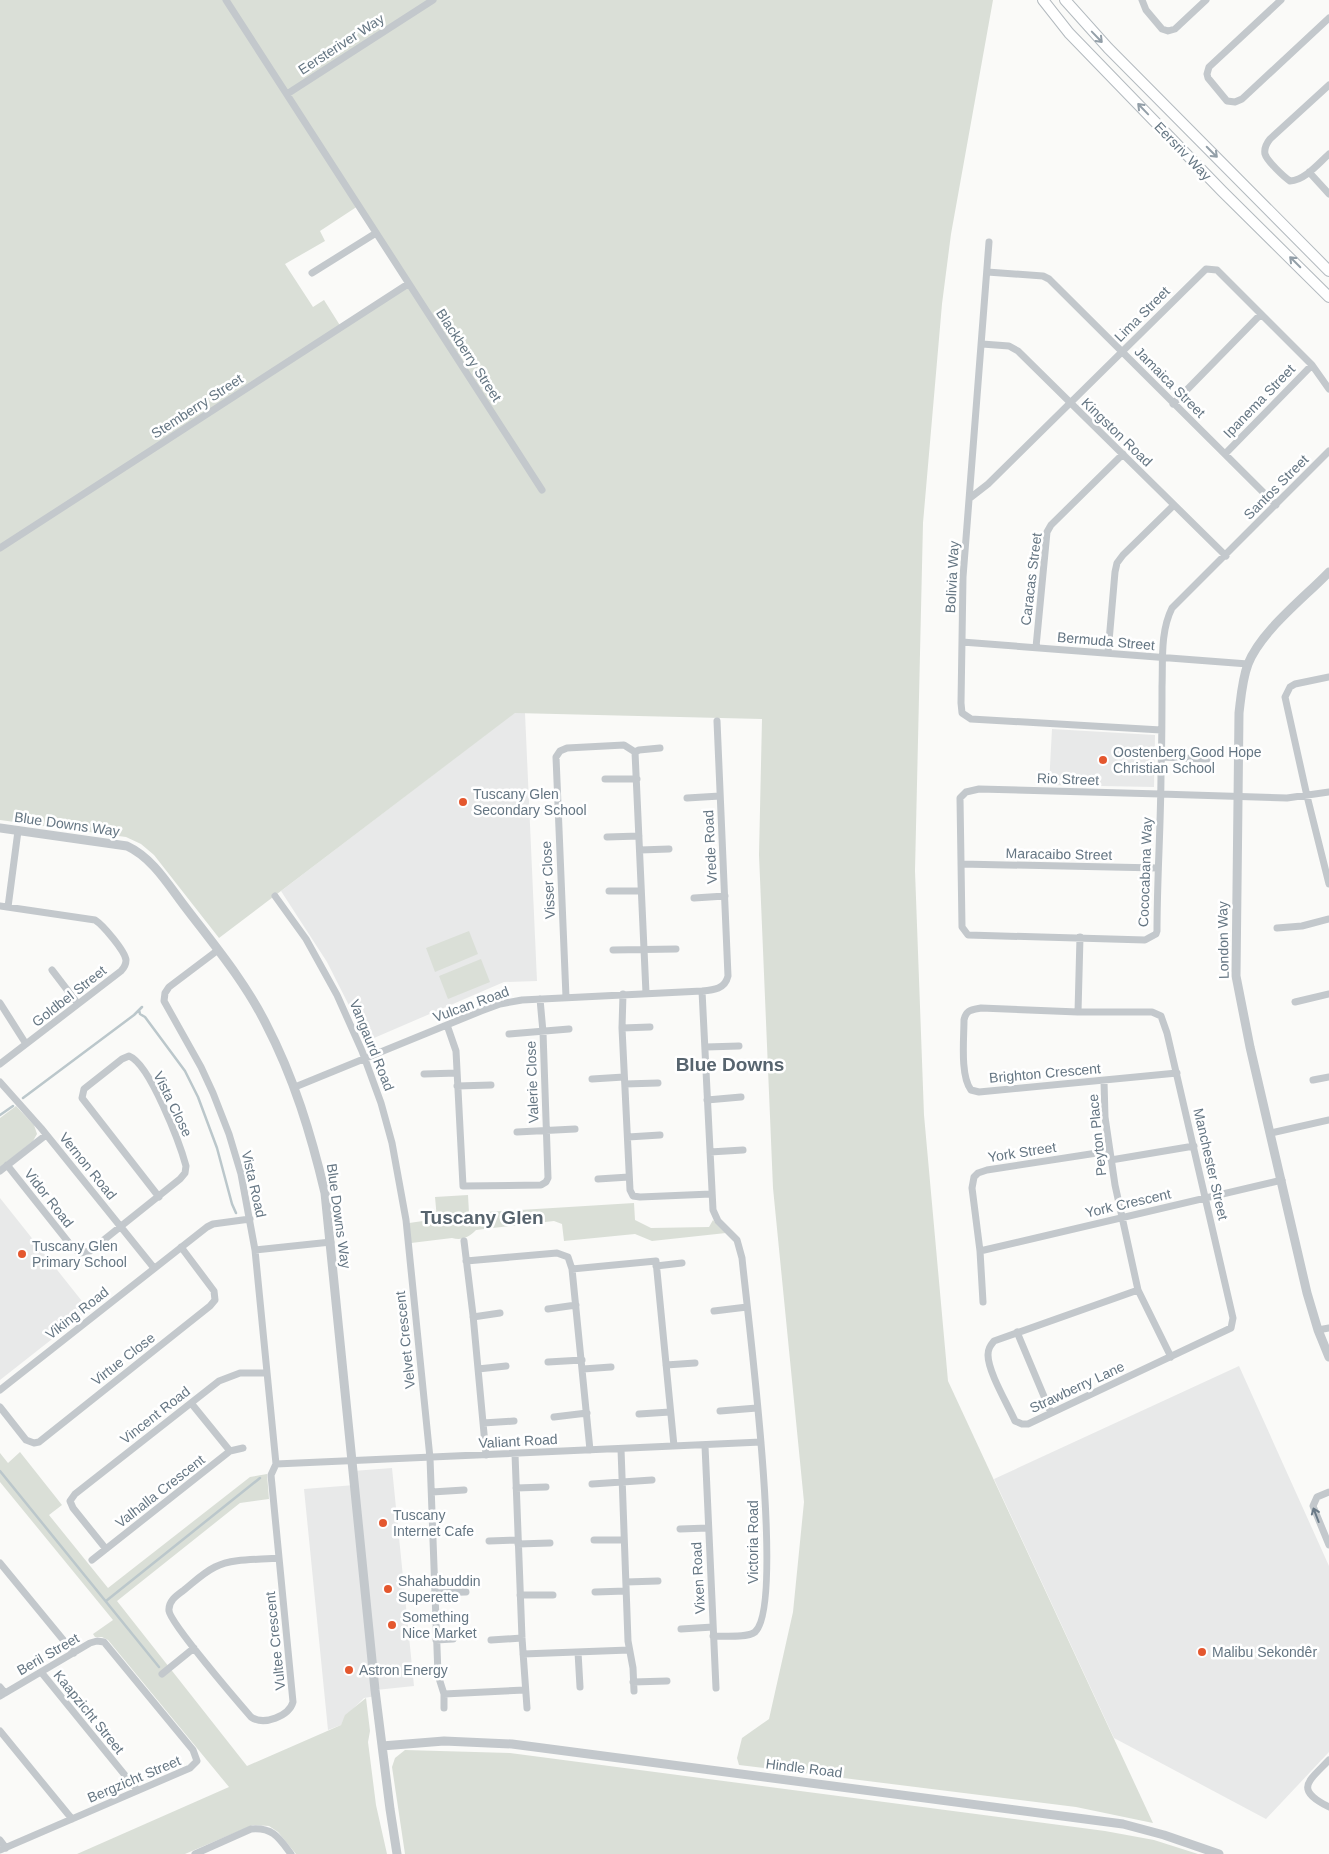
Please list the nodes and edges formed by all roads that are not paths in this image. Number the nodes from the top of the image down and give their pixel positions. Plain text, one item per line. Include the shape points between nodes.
1 (226, 0) edge
2 (432, 0) edge
3 (1043, 0) edge
4 (1065, 0) edge
5 (1142, 0) edge
6 (1206, 0) edge
7 (1281, 0) edge
8 (1329, 18) edge
9 (1329, 85) edge
10 (287, 94) junction
11 (1329, 154) edge
12 (1309, 172) junction
13 (1329, 194) edge
14 (376, 233) junction
15 (989, 242) dead end
16 (1329, 271) edge
17 (987, 272) junction
18 (312, 273) dead end
19 (408, 284) junction
20 (1329, 297) edge
21 (1261, 314) junction
22 (982, 344) junction
23 (1122, 351) junction
24 (1312, 366) junction
25 (1329, 389) edge
26 (1070, 403) junction
27 (1174, 404) junction
28 (1329, 451) edge
29 (1122, 454) junction
30 (1225, 454) junction
31 (542, 490) dead end
32 (970, 498) junction
33 (1174, 505) junction
34 (1276, 505) junction
35 (1240, 541) joint
36 (0, 548) edge
37 (1226, 556) junction
38 (1329, 572) edge
39 (962, 642) junction
40 (1036, 647) junction
41 (1108, 653) junction
42 (1163, 659) junction
43 (1248, 664) junction
44 (1329, 677) edge
45 (717, 721) dead end
46 (1161, 730) junction
47 (660, 748) dead end
48 (635, 752) junction
49 (1161, 757) junction
50 (1207, 759) dead end
51 (636, 779) junction
52 (605, 780) dead end
53 (1329, 792) edge
54 (1160, 794) junction
55 (720, 796) junction
56 (1238, 796) junction
57 (1307, 796) junction
58 (687, 798) dead end
59 (960, 798) joint
60 (0, 828) edge
61 (18, 830) junction
62 (639, 836) junction
63 (607, 837) dead end
64 (669, 849) dead end
65 (640, 850) junction
66 (961, 864) junction
67 (1158, 868) junction
68 (1329, 884) edge
69 (609, 891) dead end
70 (642, 891) junction
71 (275, 896) dead end
72 (725, 896) junction
73 (694, 898) dead end
74 (0, 906) edge
75 (8, 907) junction
76 (1329, 919) edge
77 (1277, 928) dead end
78 (1080, 937) junction
79 (676, 949) dead end
80 (218, 950) junction
81 (613, 950) dead end
82 (644, 950) junction
83 (52, 970) dead end
84 (724, 985) joint
85 (702, 992) junction
86 (646, 993) junction
87 (623, 994) junction
88 (1329, 994) edge
89 (566, 997) junction
90 (540, 999) junction
91 (1295, 1002) dead end
92 (0, 1003) edge
93 (78, 1004) junction
94 (1078, 1012) junction
95 (1152, 1012) joint
96 (447, 1025) junction
97 (650, 1027) dead end
98 (622, 1028) junction
99 (569, 1029) dead end
100 (543, 1032) junction
101 (509, 1034) dead end
102 (26, 1044) junction
103 (739, 1046) dead end
104 (706, 1047) junction
105 (365, 1059) junction
106 (0, 1064) edge
107 (457, 1073) junction
108 (1177, 1073) junction
109 (424, 1074) dead end
110 (1329, 1077) edge
111 (592, 1079) dead end
112 (1313, 1080) dead end
113 (625, 1081) junction
114 (1104, 1081) junction
115 (0, 1082) edge
116 (658, 1083) dead end
117 (491, 1085) dead end
118 (457, 1086) junction
119 (295, 1087) junction
120 (741, 1097) dead end
121 (707, 1100) junction
122 (1329, 1120) edge
123 (575, 1129) dead end
124 (546, 1131) junction
125 (517, 1132) dead end
126 (1270, 1133) junction
127 (46, 1135) junction
128 (660, 1135) dead end
129 (628, 1137) junction
130 (1194, 1146) junction
131 (742, 1150) dead end
132 (1110, 1151) junction
133 (710, 1152) junction
134 (1111, 1160) junction
135 (7, 1165) junction
136 (0, 1171) edge
137 (629, 1178) junction
138 (598, 1179) dead end
139 (1282, 1180) junction
140 (712, 1194) junction
141 (158, 1197) junction
142 (1205, 1198) junction
143 (1122, 1217) junction
144 (250, 1219) junction
145 (406, 1220) joint
146 (120, 1227) junction
147 (464, 1241) dead end
148 (330, 1242) junction
149 (181, 1247) junction
150 (255, 1250) junction
151 (980, 1251) junction
152 (466, 1261) junction
153 (682, 1263) dead end
154 (656, 1266) junction
155 (154, 1268) junction
156 (572, 1269) junction
157 (1138, 1290) junction
158 (983, 1302) dead end
159 (576, 1305) junction
160 (747, 1307) junction
161 (548, 1309) dead end
162 (714, 1311) dead end
163 (500, 1313) dead end
164 (473, 1317) junction
165 (1231, 1328) joint
166 (1329, 1328) edge
167 (1318, 1330) junction
168 (1017, 1332) junction
169 (1171, 1356) junction
170 (1329, 1357) edge
171 (582, 1360) junction
172 (548, 1362) dead end
173 (695, 1363) dead end
174 (666, 1365) junction
175 (506, 1366) dead end
176 (611, 1367) dead end
177 (478, 1369) junction
178 (583, 1369) junction
179 (267, 1372) junction
180 (0, 1390) edge
181 (191, 1403) junction
182 (0, 1406) edge
183 (758, 1408) junction
184 (720, 1411) dead end
185 (670, 1412) junction
186 (1051, 1412) junction
187 (587, 1413) junction
188 (640, 1414) dead end
189 (554, 1417) dead end
190 (514, 1421) dead end
191 (483, 1423) junction
192 (761, 1442) junction
193 (674, 1446) junction
194 (705, 1446) junction
195 (243, 1448) dead end
196 (621, 1449) junction
197 (590, 1450) junction
198 (230, 1451) junction
199 (515, 1454) junction
200 (486, 1455) junction
201 (430, 1458) junction
202 (353, 1462) junction
203 (276, 1464) junction
204 (652, 1480) dead end
205 (623, 1482) junction
206 (592, 1484) dead end
207 (546, 1487) dead end
208 (516, 1488) junction
209 (464, 1490) dead end
210 (432, 1492) junction
211 (1329, 1492) edge
212 (708, 1528) junction
213 (680, 1529) dead end
214 (594, 1540) dead end
215 (624, 1540) junction
216 (489, 1541) dead end
217 (518, 1542) junction
218 (550, 1543) dead end
219 (1329, 1545) edge
220 (106, 1549) junction
221 (279, 1558) junction
222 (92, 1560) dead end
223 (0, 1563) edge
224 (658, 1580) dead end
225 (626, 1582) junction
226 (626, 1591) junction
227 (466, 1592) dead end
228 (595, 1592) dead end
229 (434, 1593) junction
230 (520, 1595) junction
231 (553, 1596) dead end
232 (713, 1627) junction
233 (681, 1629) dead end
234 (714, 1636) junction
235 (522, 1638) junction
236 (453, 1639) dead end
237 (436, 1640) junction
238 (491, 1640) dead end
239 (109, 1647) joint
240 (194, 1648) junction
241 (629, 1650) junction
242 (578, 1652) junction
243 (74, 1653) junction
244 (523, 1654) junction
245 (41, 1672) junction
246 (162, 1674) dead end
247 (668, 1681) dead end
248 (633, 1682) junction
249 (0, 1687) edge
250 (580, 1687) dead end
251 (716, 1688) dead end
252 (525, 1690) junction
253 (634, 1691) dead end
254 (444, 1694) junction
255 (3, 1695) edge
256 (444, 1708) dead end
257 (528, 1708) dead end
258 (0, 1730) edge
259 (382, 1746) junction
260 (1329, 1760) edge
261 (137, 1790) junction
262 (1329, 1807) edge
263 (72, 1819) junction
264 (0, 1840) edge
265 (3, 1849) edge
266 (209, 1851) edge
267 (195, 1854) edge
268 (291, 1854) edge
269 (398, 1854) edge
270 (1219, 1854) edge

1 - 10 street, Blackberry Street
2 - 10 street, Eersteriver Way
20 -> 3 main road, Eersriv Way via 1068,34
4 -> 16 main road, Eersriv Way via 1108,48
5 - 6 street via 1146,10 1168,31 1175,29
7 - 8 street via 1209,67 1208,78 1227,100 1235,102 1242,99
9 - 12 street via 1265,147 1267,158 1286,179 1296,180
10 - 14 street, Blackberry Street
11 - 12 street
12 - 13 street
14 - 18 street
14 - 19 street, Blackberry Street
15 - 17 street, Bolivia Way
17 - 22 street, Bolivia Way
17 - 23 street, Jamaica Street via 1046,277
19 - 31 street, Blackberry Street
19 - 36 street, Stemberry Street
21 - 23 street, Lima Street via 1217,270 1206,268
21 - 24 street, Lima Street
21 - 27 street
22 - 26 street, Kingston Road via 1009,346 1018,351
22 - 32 street, Bolivia Way
23 - 26 street, Lima Street
23 - 27 street, Jamaica Street
24 - 25 street, Lima Street
24 - 30 street, Ipanema Street
26 - 29 street, Kingston Road
26 - 32 street, Lima Street
27 - 30 street, Jamaica Street
28 - 34 street, Santos Street
29 - 33 street, Kingston Road
29 - 40 street, Caracas Street via 1046,532
30 - 34 street, Jamaica Street
32 - 39 street, Bolivia Way via 963,577
33 - 37 street, Kingston Road
33 - 41 street via 1118,563
34 - 35 street, Santos Street
35 - 37 street, Cococabana Way
37 - 42 street, Cococabana Way via 1172,608 1164,633
38 - 43 street, London Way via 1264,638
39 - 40 street, Bermuda Street
39 - 46 street, Bolivia Way via 961,709 971,719
40 - 41 street, Bermuda Street
41 - 42 street, Bermuda Street
42 - 43 street, Bermuda Street
42 - 46 street, Cococabana Way
43 - 56 street, London Way via 1240,713
44 - 57 street via 1295,684 1285,697
45 - 55 street, Vrede Road
46 - 49 street, Cococabana Way
47 - 48 street, Visser Close
48 - 51 street
48 - 89 street, Visser Close via 624,745 567,748 556,757
49 - 50 street
49 - 54 street, Cococabana Way
51 - 52 street
51 - 62 street
53 - 57 street, Rio Street
54 - 56 street, Rio Street
54 - 59 street, Rio Street via 979,789 966,792
54 - 67 street, Cococabana Way
55 - 58 street, Vrede Road
55 - 72 street, Vrede Road
56 - 57 street, Rio Street
56 - 126 street, London Way via 1236,976
57 - 68 street
59 - 66 street, Cococabana Way
60 - 61 street, Blue Downs Way
61 - 75 street
61 - 80 street, Blue Downs Way via 136,850 161,875
62 - 63 street
62 - 65 street
64 - 65 street
65 - 70 street
66 - 67 street, Maracaibo Street
66 - 78 street, Cococabana Way via 962,927 968,935
67 - 78 street, Cococabana Way via 1157,931 1152,937 1145,940
69 - 70 street
70 - 82 street
71 - 105 street, Vangaurd Road via 306,939 337,994
72 - 73 street, Vrede Road
72 - 84 street, Vrede Road via 728,976
74 - 75 street, Goldbel Street
75 - 93 street, Goldbel Street via 91,919 102,925 123,954 126,960 123,969
76 - 77 street
78 - 94 street
79 - 82 street
80 - 119 street, Blue Downs Way via 242,982 266,1024
80 - 144 street, Vista Road via 169,987 164,1001 221,1111 241,1174
81 - 82 street
82 - 86 street
83 - 93 street
84 - 85 street, Vulcan Road
85 - 86 street, Vulcan Road
85 - 104 street, Victoria Road
86 - 87 street, Vulcan Road
87 - 89 street, Vulcan Road
87 - 98 street
88 - 91 street
89 - 90 street, Vulcan Road
90 - 96 street, Vulcan Road via 513,1000
90 - 100 street, Valerie Close
92 - 102 street
93 - 102 street, Goldbel Street
94 - 95 street, Brighton Crescent
94 - 114 street, Brighton Crescent via 970,1010 964,1020 967,1084 971,1090 979,1092
95 - 108 street, Manchester Street via 1164,1020
96 - 105 street, Vulcan Road
96 - 107 street, Valerie Close via 455,1045
97 - 98 street
98 - 113 street
99 - 100 street, Valerie Close
100 - 101 street, Valerie Close
100 - 124 street, Valerie Close
102 - 106 street, Goldbel Street
103 - 104 street
104 - 121 street, Victoria Road
105 - 119 street, Vulcan Road
105 - 145 street, Vangaurd Road via 382,1103
107 - 109 street
107 - 118 street, Valerie Close
108 - 114 street, Brighton Crescent
108 - 130 street, Manchester Street
110 - 112 street
111 - 113 street
113 - 116 street
113 - 129 street
114 - 132 street, Peyton Place
115 - 127 street, Vernon Road
117 - 118 street
118 - 124 street, Valerie Close via 462,1186 544,1184 548,1178
119 - 148 street, Blue Downs Way via 316,1152 325,1193
120 - 121 street
121 - 133 street, Victoria Road
122 - 126 street
123 - 124 street, Valerie Close
124 - 125 street, Valerie Close
126 - 139 street, London Way
127 - 135 street, Vidor Road
127 - 146 street, Vernon Road
128 - 129 street
129 - 137 street
130 - 134 street
130 - 142 street, Manchester Street
131 - 133 street
132 - 134 street, Peyton Place
132 - 151 street, York Street via 978,1173 972,1188
133 - 140 street, Victoria Road
134 - 143 street, Peyton Place
135 - 136 street, Vidor Road
135 - 146 street, Vidor Road via 77,1252 90,1251
137 - 138 street
137 - 140 street via 633,1196
139 - 142 street, York Crescent
139 - 167 street, London Way
140 - 160 street, Victoria Road via 718,1221 734,1235 740,1247
141 - 141 street, Vista Close via 82,1098 84,1089 127,1056 134,1059 152,1083 185,1162 183,1177
141 - 146 street, Vista Close
142 - 143 street, York Crescent
142 - 165 street, Manchester Street via 1234,1318
143 - 151 street, York Crescent
143 - 157 street, Peyton Place
144 - 149 street, Viking Road via 209,1225
144 - 150 street, Vista Road
145 - 201 street, Velvet Crescent
146 - 155 street, Vernon Road
147 - 152 street
148 - 150 street
148 - 202 street, Blue Downs Way
149 - 155 street, Viking Road
149 - 182 street, Virtue Close via 214,1290 215,1300 210,1306 39,1442 26,1440
150 - 179 street, Vista Road
151 - 158 street, York Street
152 - 156 street via 558,1253 568,1257
152 - 164 street
153 - 154 street
154 - 156 street via 656,1261
154 - 174 street
155 - 180 street, Viking Road
156 - 159 street
157 - 168 street, Strawberry Lane
157 - 169 street, Peyton Place
159 - 161 street
159 - 171 street
160 - 162 street
160 - 183 street, Victoria Road
163 - 164 street
164 - 177 street
165 - 169 street, Strawberry Lane
166 - 167 street
167 - 170 street, London Way
168 - 186 street
168 - 186 street, Strawberry Lane via 989,1347 992,1371 1015,1421 1028,1424
169 - 186 street, Strawberry Lane
171 - 172 street
171 - 178 street
173 - 174 street
174 - 185 street
175 - 177 street
176 - 178 street
177 - 191 street
178 - 187 street
179 - 181 street, Vincent Road via 230,1375
179 - 203 street, Vista Road
181 - 198 street
181 - 220 street, Vincent Road via 70,1501
183 - 184 street
183 - 192 street, Victoria Road
185 - 188 street
185 - 193 street
187 - 189 street
187 - 197 street
190 - 191 street
191 - 200 street
192 - 194 street, Valiant Road
192 - 234 street, Victoria Road via 768,1551 762,1619 751,1634
193 - 194 street, Valiant Road
193 - 196 street, Valiant Road
194 - 212 street, Vixen Road
195 - 198 street, Valhalla Crescent
196 - 197 street, Valiant Road
196 - 205 street
197 - 199 street, Valiant Road
198 - 220 street, Valhalla Crescent
199 - 200 street, Valiant Road
199 - 208 street
200 - 201 street, Valiant Road
201 - 202 street, Valiant Road
201 - 210 street, Velvet Crescent
202 - 203 street, Valiant Road
202 - 259 street, Blue Downs Way
203 - 221 street, Vultee Crescent via 271,1475
204 - 205 street
205 - 206 street
205 - 215 street
207 - 208 street
208 - 217 street
209 - 210 street
210 - 229 street, Velvet Crescent
219 -> 211 street via 1313,1506 1317,1497
212 - 213 street, Vixen Road
212 - 232 street, Vixen Road
214 - 215 street
215 - 225 street
216 - 217 street
217 - 218 street
217 - 230 street
220 - 222 street, Valhalla Crescent
221 - 240 street, Vultee Crescent via 218,1566 174,1597 170,1613
221 - 240 street, Vultee Crescent via 293,1699 289,1710 268,1720 255,1720
223 - 243 street
224 - 225 street
225 - 226 street
226 - 228 street
226 - 241 street
227 - 229 street
229 - 237 street, Velvet Crescent
230 - 231 street
230 - 235 street
232 - 233 street, Vixen Road
232 - 234 street, Vixen Road
234 - 251 street, Vixen Road
235 - 238 street
235 - 244 street
236 - 237 street
237 - 254 street, Velvet Crescent via 438,1678
239 - 243 street, Beril Street via 97,1641
239 - 261 street, Bergzicht Street via 193,1750 196,1761 190,1768
240 - 246 street
241 - 242 street
241 - 248 street
242 - 244 street
242 - 250 street
243 - 245 street, Beril Street
244 - 252 street
245 - 255 street, Beril Street
245 - 261 street, Kaapzicht Street
247 - 248 street
248 - 253 street
249 - 255 street
252 - 254 street
252 - 257 street
254 - 256 street, Velvet Crescent
258 - 263 street
259 - 269 street, Blue Downs Way
259 - 270 street, Hindle Road via 444,1741 512,1744 1122,1824
260 - 262 street via 1309,1780 1308,1788 1312,1798
261 - 263 street, Bergzicht Street
263 - 265 street, Bergzicht Street
264 - 265 street
266 - 267 street
266 - 268 street via 251,1828 261,1828 276,1835

